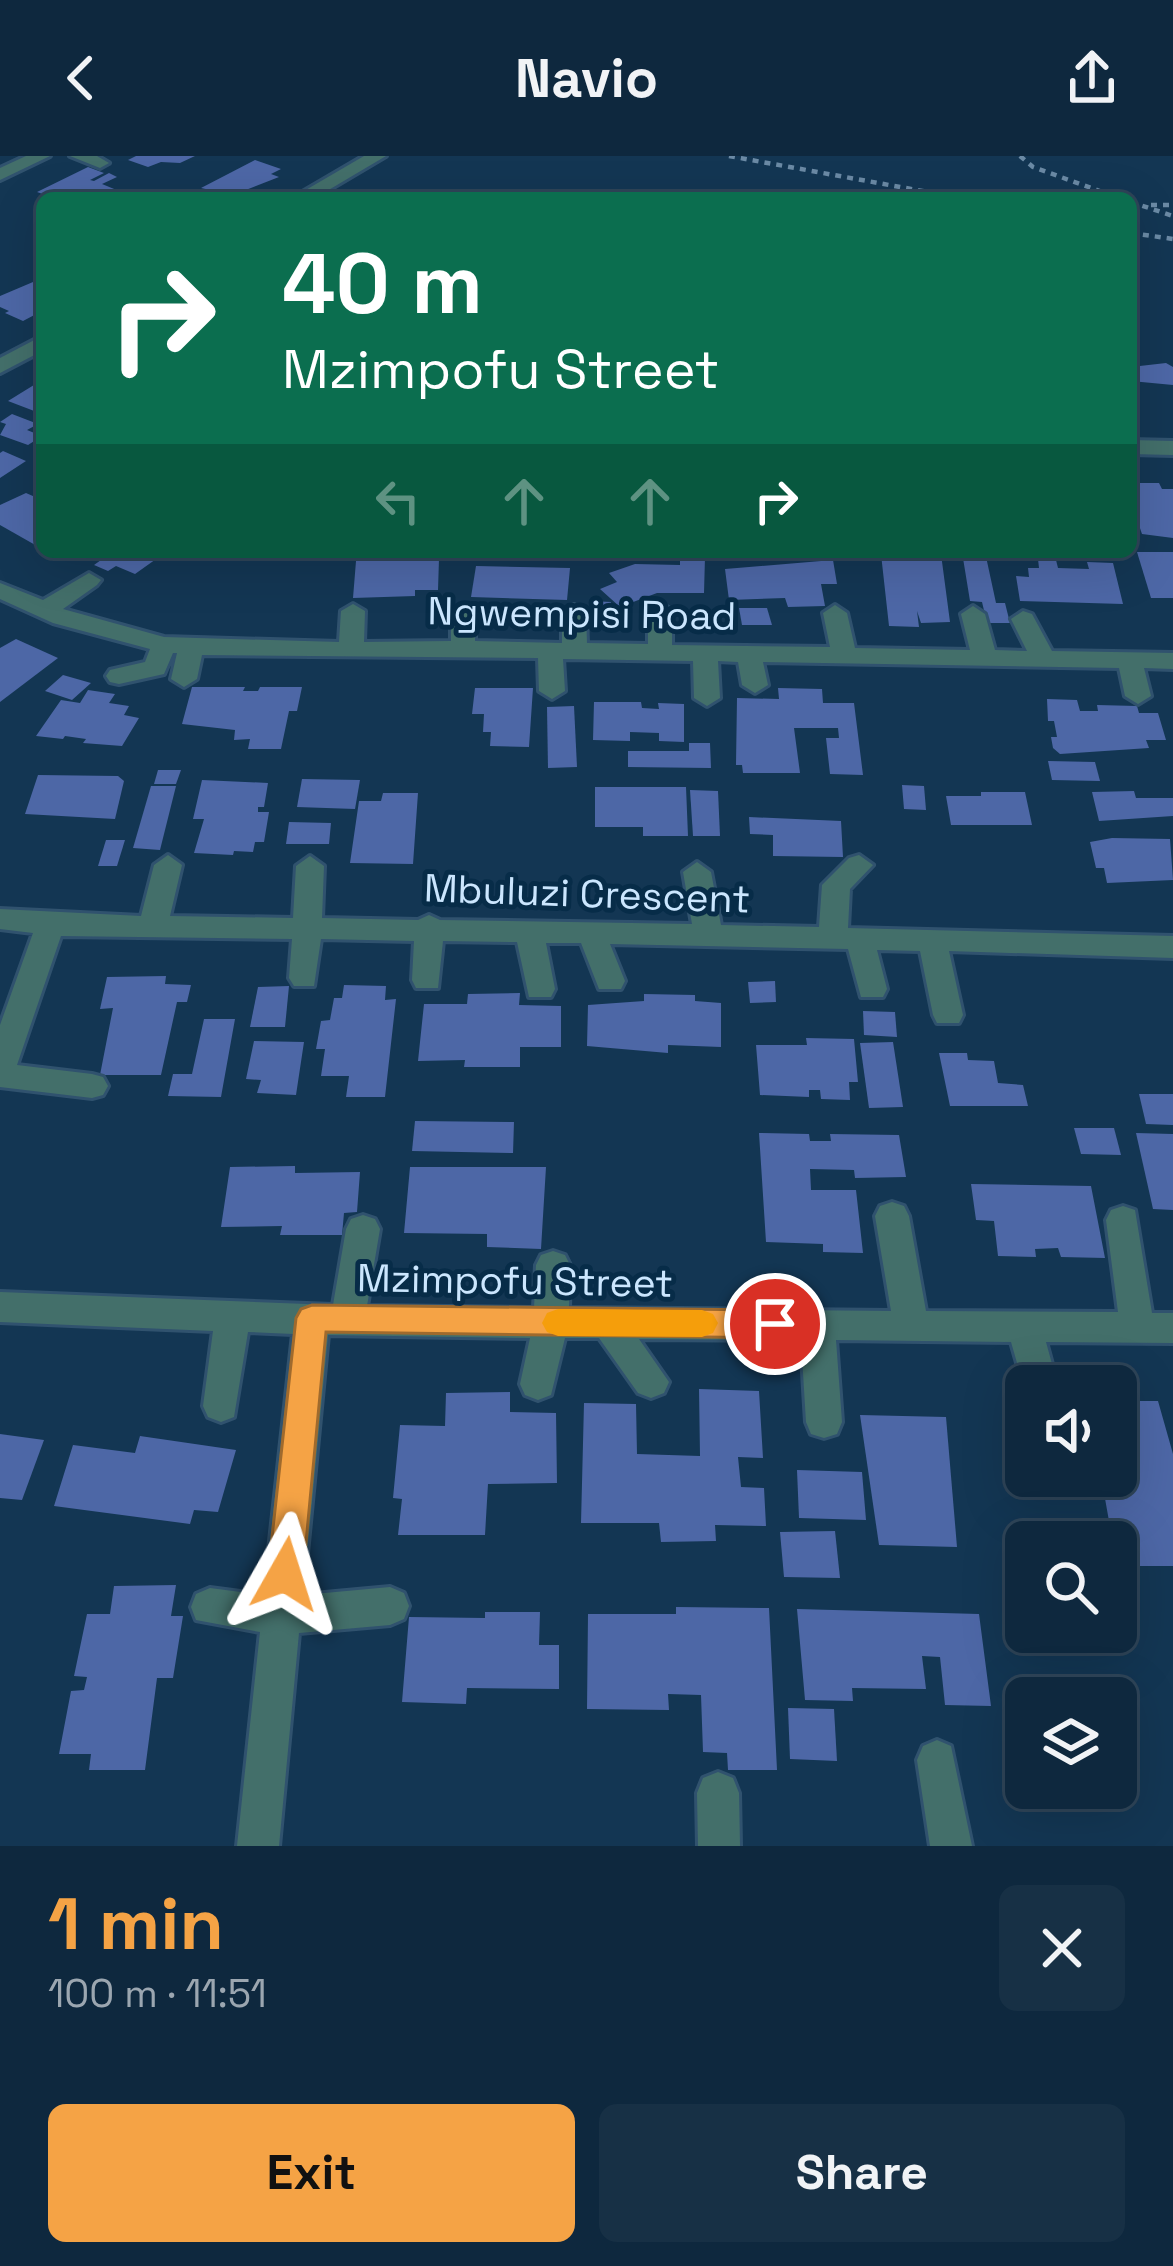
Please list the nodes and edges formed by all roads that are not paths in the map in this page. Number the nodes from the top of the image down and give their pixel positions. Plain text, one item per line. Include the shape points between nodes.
1 (79, 156) edge
2 (377, 156) edge
3 (34, 157) edge
4 (100, 163) dead end
5 (0, 176) edge
6 (298, 188) edge
7 (36, 345) edge
8 (5, 359) edge
9 (1137, 447) edge
10 (1173, 448) edge
11 (89, 580) dead end
12 (0, 590) edge
13 (45, 610) junction
14 (660, 610) dead end
15 (353, 611) dead end
16 (574, 613) dead end
17 (836, 613) dead end
18 (973, 614) dead end
19 (463, 615) dead end
20 (1024, 619) dead end
21 (178, 646) junction
22 (463, 649) junction
23 (563, 650) junction
24 (351, 652) junction
25 (660, 652) junction
26 (705, 653) junction
27 (749, 653) junction
28 (844, 655) junction
29 (984, 657) junction
30 (1044, 658) junction
31 (1130, 660) junction
32 (1173, 661) edge
33 (119, 676) dead end
34 (184, 679) dead end
35 (755, 685) dead end
36 (552, 691) dead end
37 (1138, 696) dead end
38 (707, 698) dead end
39 (168, 865) dead end
40 (859, 865) dead end
41 (310, 866) dead end
42 (697, 872) dead end
43 (0, 919) edge
44 (50, 925) junction
45 (153, 926) junction
46 (429, 926) junction
47 (304, 928) junction
48 (530, 933) junction
49 (592, 935) junction
50 (708, 936) junction
51 (846, 936) junction
52 (932, 939) junction
53 (1173, 947) edge
54 (304, 978) dead end
55 (427, 980) dead end
56 (610, 981) dead end
57 (872, 988) dead end
58 (540, 989) dead end
59 (948, 1015) dead end
60 (9, 1018) edge
61 (0, 1072) edge
62 (92, 1086) dead end
63 (892, 1216) dead end
64 (1123, 1220) dead end
65 (363, 1229) dead end
66 (553, 1265) dead end
67 (0, 1307) edge
68 (232, 1317) junction
69 (329, 1319) junction
70 (607, 1322) junction
71 (551, 1323) junction
72 (817, 1324) junction
73 (911, 1325) junction
74 (1024, 1326) junction
75 (1137, 1328) junction
76 (1173, 1328) edge
77 (1034, 1365) edge
78 (651, 1382) dead end
79 (538, 1384) dead end
80 (221, 1406) dead end
81 (824, 1422) dead end
82 (391, 1606) dead end
83 (210, 1607) dead end
84 (281, 1616) junction
85 (938, 1760) dead end
86 (718, 1793) dead end
87 (258, 1846) edge
88 (719, 1846) edge
89 (951, 1846) edge

1 - 4 street
2 - 6 street via 324,185
3 - 5 street
7 - 8 street
9 - 10 street
11 - 13 street
12 - 13 street, Ngwempisi Road
13 - 21 street, Ngwempisi Road
14 - 25 street
15 - 24 street
16 - 23 street
17 - 28 street
18 - 29 street
19 - 22 street
20 - 30 street
21 - 24 street, Ngwempisi Road
21 - 33 street via 155,668
21 - 34 street
22 - 23 street, Ngwempisi Road
22 - 24 street, Ngwempisi Road
23 - 25 street, Ngwempisi Road
23 - 36 street
25 - 26 street, Ngwempisi Road
26 - 27 street, Ngwempisi Road
26 - 38 street
27 - 28 street, Ngwempisi Road
27 - 35 street
28 - 29 street, Ngwempisi Road via 913,646
29 - 30 street, Ngwempisi Road
30 - 31 street, Ngwempisi Road
31 - 32 street, Ngwempisi Road
31 - 37 street
39 - 45 street
40 - 51 street via 836,885
41 - 47 street
42 - 50 street
43 - 44 street, Mbuluzi Crescent
44 - 45 street, Mbuluzi Crescent
44 - 60 street
45 - 47 street, Mbuluzi Crescent
46 - 47 street, Mbuluzi Crescent
46 - 48 street, Mbuluzi Crescent
46 - 55 street
47 - 54 street
48 - 49 street, Mbuluzi Crescent
48 - 58 street
49 - 50 street, Mbuluzi Crescent
49 - 56 street
50 - 51 street, Mbuluzi Crescent
51 - 52 street, Mbuluzi Crescent
51 - 57 street
52 - 53 street, Mbuluzi Crescent
52 - 59 street
60 - 61 street
61 - 62 street
63 - 73 street
64 - 75 street
65 - 69 street
66 - 71 street
67 - 68 street, Mzimpofu Street
68 - 69 street, Mzimpofu Street
68 - 80 street
69 - 71 street, Mzimpofu Street
69 - 84 street
70 - 71 street, Mzimpofu Street
70 - 72 street, Mzimpofu Street
70 - 78 street
71 - 79 street
72 - 73 street, Mzimpofu Street
72 - 81 street
73 - 74 street, Mzimpofu Street
74 - 75 street, Mzimpofu Street
74 - 77 street
75 - 76 street, Mzimpofu Street
82 - 84 street
83 - 84 street
84 - 87 street
85 - 89 street
86 - 88 street

